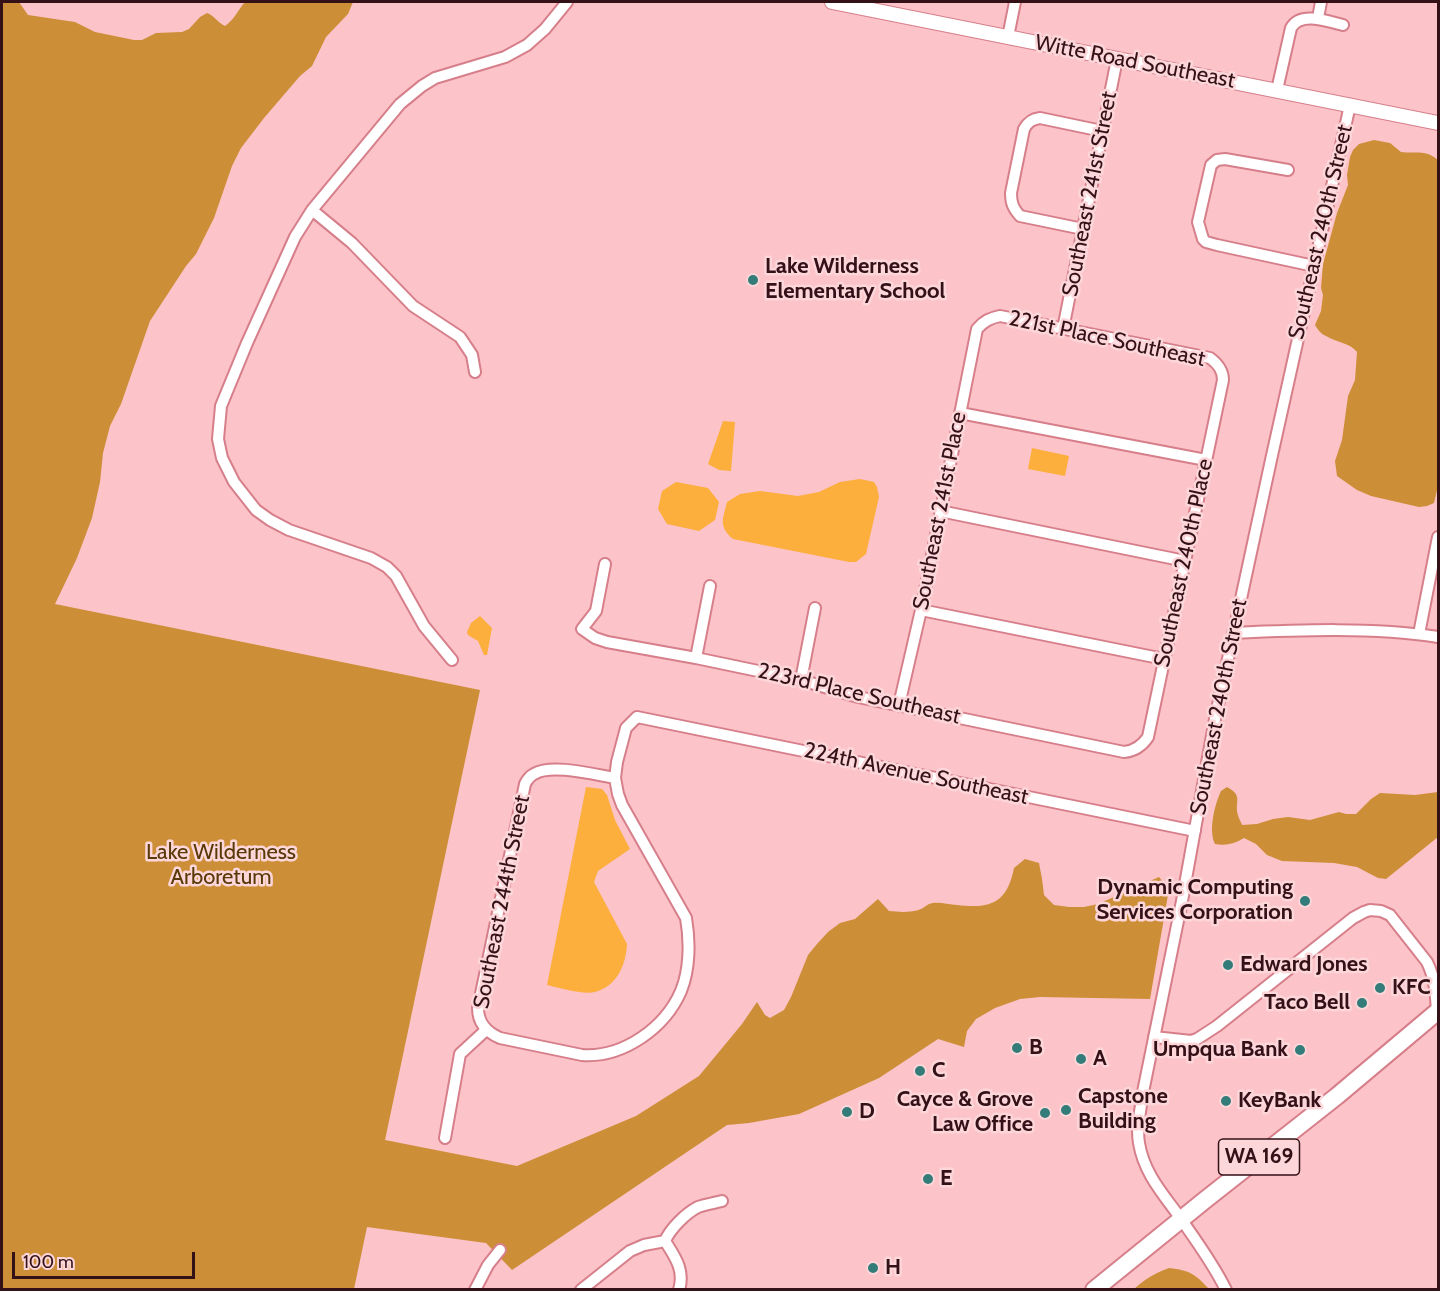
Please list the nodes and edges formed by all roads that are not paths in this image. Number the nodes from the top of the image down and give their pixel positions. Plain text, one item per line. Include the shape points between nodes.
1 (567, 2) edge
2 (832, 2) edge
3 (1015, 2) edge
4 (1321, 2) edge
5 (1318, 18) junction
6 (1342, 24) dead end
7 (1008, 37) junction
8 (1117, 59) junction
9 (1276, 90) junction
10 (1350, 105) junction
11 (1438, 123) edge
12 (1102, 131) junction
13 (1288, 170) dead end
14 (312, 210) junction
15 (1083, 229) junction
16 (1314, 266) junction
17 (987, 320) joint
18 (1063, 329) junction
19 (475, 372) dead end
20 (1223, 374) joint
21 (960, 413) junction
22 (1206, 460) junction
23 (940, 511) junction
24 (1438, 537) edge
25 (1185, 561) junction
26 (605, 564) dead end
27 (710, 586) dead end
28 (815, 608) dead end
29 (921, 610) junction
30 (1233, 633) junction
31 (1419, 634) junction
32 (1438, 637) edge
33 (696, 658) junction
34 (1164, 658) junction
35 (452, 660) dead end
36 (801, 680) junction
37 (900, 705) junction
38 (1138, 748) joint
39 (615, 778) junction
40 (1195, 831) junction
41 (1427, 962) junction
42 (1438, 968) edge
43 (1438, 1012) edge
44 (486, 1030) junction
45 (1154, 1037) junction
46 (445, 1138) dead end
47 (722, 1201) dead end
48 (1181, 1219) junction
49 (665, 1241) junction
50 (500, 1250) dead end
51 (475, 1290) edge
52 (581, 1290) edge
53 (679, 1290) edge
54 (1094, 1290) edge
55 (1226, 1290) edge

1 - 14 street via 527,45 506,57 435,78 422,86 400,104
2 - 7 street, Witte Road Southeast
3 - 7 street
4 - 5 street
5 - 6 street
5 - 9 street via 1294,22
7 - 8 street, Witte Road Southeast
8 - 9 street, Witte Road Southeast
8 - 12 street, Southeast 241st Street
9 - 10 street, Witte Road Southeast
10 - 11 street, Witte Road Southeast
10 - 16 street, Southeast 240th Street
12 - 15 street, Southeast 241st Street
12 - 15 street via 1040,118 1027,123 1011,193 1011,202 1020,216
13 - 16 street via 1217,160 1211,165 1198,222 1200,233 1206,242
14 - 19 street via 352,243 413,306 460,337 472,355
14 - 35 street via 295,237 221,406 218,438 222,458 234,482 256,510 270,520 387,567 424,626
15 - 18 street, Southeast 241st Street
16 - 30 street, Southeast 240th Street
17 - 18 street, 221st Place Southeast via 1000,316
17 - 21 street, Southeast 241st Place via 977,329
18 - 20 street, 221st Place Southeast via 1210,358
20 - 22 street, Southeast 240th Place
21 - 22 street
21 - 23 street, Southeast 241st Place
22 - 25 street, Southeast 240th Place
23 - 25 street
23 - 29 street, Southeast 241st Place
24 - 31 street
25 - 34 street, Southeast 240th Place
26 - 33 street, 223rd Place Southeast via 596,611 582,629 607,642
27 - 33 street
28 - 36 street
29 - 34 street
29 - 37 street, Southeast 241st Place
30 - 31 street via 1302,630
30 - 40 street, Southeast 240th Street
31 - 32 street
33 - 36 street, 223rd Place Southeast
34 - 38 street, Southeast 240th Place via 1148,737
36 - 37 street, 223rd Place Southeast
37 - 38 street, 223rd Place Southeast via 1124,752
39 - 40 street, 224th Avenue Southeast via 626,728 637,717
39 - 44 street, Southeast 244th Street via 546,769 535,773 525,784 477,1008
39 - 44 street via 622,805 686,918 688,962 681,991 668,1013 634,1043 594,1056 500,1038
40 - 45 street, Southeast 240th Street
41 - 42 street
41 - 43 street via 1436,988
41 - 45 street via 1390,915 1375,910 1364,912 1197,1039
43 - 48 main road, WA 169
44 - 46 street, Southeast 244th Street via 460,1054
45 - 48 street, Southeast 240th Street via 1138,1140 1150,1175
47 - 49 street via 693,1210 671,1229
48 - 54 main road, WA 169
48 - 55 street, Southeast 240th Street
49 - 52 street via 630,1251
49 - 53 street via 679,1264
50 - 51 street

